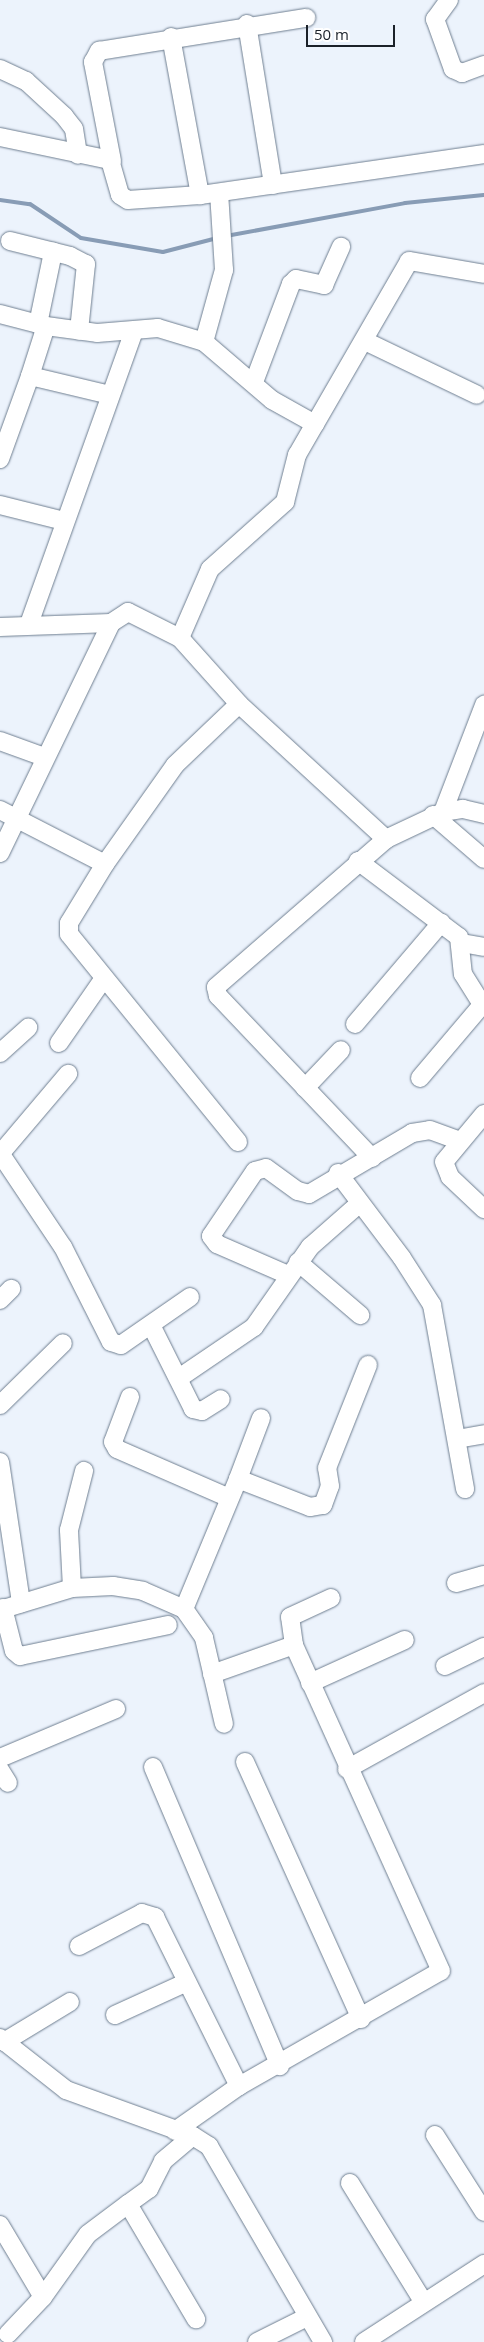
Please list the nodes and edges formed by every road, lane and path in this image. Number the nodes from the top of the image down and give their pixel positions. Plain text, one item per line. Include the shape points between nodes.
1 (449, 0) edge
2 (306, 18) dead end
3 (247, 24) junction
4 (171, 37) junction
5 (484, 65) edge
6 (0, 69) edge
7 (0, 137) edge
8 (484, 154) edge
9 (78, 155) junction
10 (112, 161) junction
11 (273, 185) junction
12 (219, 193) junction
13 (200, 195) junction
14 (10, 241) dead end
15 (342, 247) dead end
16 (54, 252) junction
17 (484, 274) edge
18 (0, 314) edge
19 (42, 325) junction
20 (79, 331) junction
21 (134, 331) junction
22 (365, 341) junction
23 (204, 342) junction
24 (30, 376) junction
25 (254, 382) junction
26 (110, 395) junction
27 (477, 396) dead end
28 (315, 424) junction
29 (1, 453) edge
30 (0, 505) edge
31 (64, 521) junction
32 (111, 623) junction
33 (30, 624) junction
34 (0, 627) edge
35 (180, 638) junction
36 (239, 704) junction
37 (484, 705) edge
38 (0, 741) edge
39 (44, 757) junction
40 (0, 810) edge
41 (438, 813) junction
42 (484, 814) edge
43 (18, 816) junction
44 (386, 839) junction
45 (0, 852) edge
46 (484, 859) edge
47 (358, 861) junction
48 (104, 864) junction
49 (441, 923) junction
50 (462, 943) junction
51 (484, 947) edge
52 (104, 978) junction
53 (483, 1006) edge
54 (355, 1024) dead end
55 (28, 1028) dead end
56 (59, 1043) dead end
57 (341, 1050) dead end
58 (0, 1053) edge
59 (68, 1074) dead end
60 (420, 1078) dead end
61 (305, 1088) junction
62 (484, 1114) edge
63 (460, 1140) junction
64 (238, 1142) dead end
65 (0, 1153) edge
66 (372, 1158) junction
67 (338, 1174) junction
68 (360, 1204) junction
69 (484, 1209) edge
70 (293, 1268) junction
71 (190, 1297) dead end
72 (360, 1315) dead end
73 (151, 1325) junction
74 (63, 1343) dead end
75 (368, 1365) dead end
76 (179, 1378) junction
77 (130, 1397) dead end
78 (221, 1399) dead end
79 (0, 1405) edge
80 (261, 1418) dead end
81 (484, 1434) edge
82 (457, 1439) junction
83 (0, 1462) edge
84 (84, 1470) dead end
85 (238, 1479) junction
86 (465, 1489) dead end
87 (229, 1498) junction
88 (484, 1575) edge
89 (456, 1583) dead end
90 (72, 1588) junction
91 (331, 1598) dead end
92 (21, 1603) junction
93 (2, 1609) edge
94 (184, 1609) junction
95 (168, 1625) dead end
96 (406, 1640) dead end
97 (294, 1645) junction
98 (484, 1647) edge
99 (445, 1666) dead end
100 (212, 1674) junction
101 (310, 1683) junction
102 (484, 1693) edge
103 (116, 1709) dead end
104 (224, 1724) dead end
105 (0, 1758) edge
106 (245, 1762) dead end
107 (153, 1767) dead end
108 (347, 1769) junction
109 (79, 1946) dead end
110 (187, 1982) junction
111 (70, 2002) dead end
112 (115, 2015) dead end
113 (360, 2019) junction
114 (2, 2040) edge
115 (280, 2066) junction
116 (239, 2086) junction
117 (175, 2130) junction
118 (435, 2135) dead end
119 (192, 2136) junction
120 (350, 2183) dead end
121 (128, 2204) junction
122 (484, 2212) edge
123 (0, 2225) edge
124 (484, 2264) edge
125 (43, 2297) junction
126 (422, 2301) junction
127 (307, 2317) junction
128 (196, 2319) dead end
129 (8, 2334) dead end
130 (257, 2342) edge
131 (323, 2342) edge
132 (364, 2342) edge

1 - 5 street via 435,19 453,69 462,74
2 - 3 street
3 - 4 street
3 - 11 street
4 - 10 street via 99,51 94,56
4 - 13 street
6 - 9 street via 26,81 64,116 74,129
7 - 9 street
8 - 11 street
9 - 10 street
10 - 13 street via 124,199
11 - 12 street
12 - 13 street
12 - 23 street via 226,255
14 - 16 street
15 - 25 street via 324,285 296,279 291,284
16 - 19 street
16 - 20 street via 86,264
17 - 22 street via 410,261
18 - 19 street
19 - 20 street
19 - 24 street
20 - 21 street
21 - 23 street via 167,329
21 - 26 street
22 - 27 street
22 - 28 street
23 - 25 street
24 - 26 street
24 - 29 street
25 - 28 street via 272,400
26 - 31 street
28 - 35 street via 297,454 285,502 210,569
30 - 31 street
31 - 33 street
32 - 33 street
32 - 35 street via 128,612
32 - 39 street
33 - 34 street
35 - 36 street
36 - 44 street
36 - 48 street via 176,765
37 - 41 street
38 - 39 street
39 - 43 street
40 - 43 street
41 - 42 street via 463,809
41 - 44 street
41 - 46 street
43 - 45 street
43 - 48 street
44 - 47 street
47 - 49 street
47 - 61 street via 216,987 218,996
48 - 52 street via 68,926 70,937
49 - 50 street
49 - 54 street
50 - 51 street
50 - 53 street via 463,974
52 - 56 street
52 - 64 street
53 - 60 street
55 - 58 street
57 - 61 street
59 - 65 street
61 - 66 street
62 - 63 street
63 - 66 street via 421,1130
63 - 69 street via 446,1157 444,1168
65 - 73 street via 63,1248 111,1342 122,1345
66 - 67 street
67 - 68 street
67 - 70 street via 305,1194 271,1170 257,1169 211,1232 217,1244
68 - 70 street
68 - 82 street via 402,1258 432,1306
70 - 72 street
70 - 76 street via 254,1327
71 - 73 street
73 - 76 street
74 - 79 street
75 - 85 street via 327,1468 330,1486 324,1505 310,1507
76 - 78 street via 196,1410
77 - 87 street via 114,1442 117,1449
80 - 85 street
81 - 82 street
82 - 86 street
83 - 92 street
84 - 90 street via 69,1530
85 - 87 street
87 - 94 street
88 - 89 street
90 - 92 street
90 - 94 street via 112,1586 143,1591
91 - 97 street via 290,1617
92 - 93 street
93 - 95 street via 14,1651 20,1656
94 - 100 street via 199,1625
96 - 101 street
97 - 100 street
97 - 101 street
98 - 99 street
100 - 104 street
101 - 108 street
102 - 108 street
103 - 105 street
106 - 113 street
107 - 115 street
108 - 113 street via 441,1971
109 - 110 street via 142,1913 151,1914
110 - 112 street
110 - 116 street
111 - 114 street
113 - 115 street
114 - 117 street via 66,2090
115 - 116 street
116 - 117 street
117 - 119 street
118 - 122 street
119 - 121 street via 164,2161 149,2189
119 - 127 street via 209,2146
120 - 126 street
121 - 125 street via 88,2234
121 - 128 street
123 - 125 street
124 - 126 street
125 - 129 street
126 - 132 street
127 - 130 street
127 - 131 street

